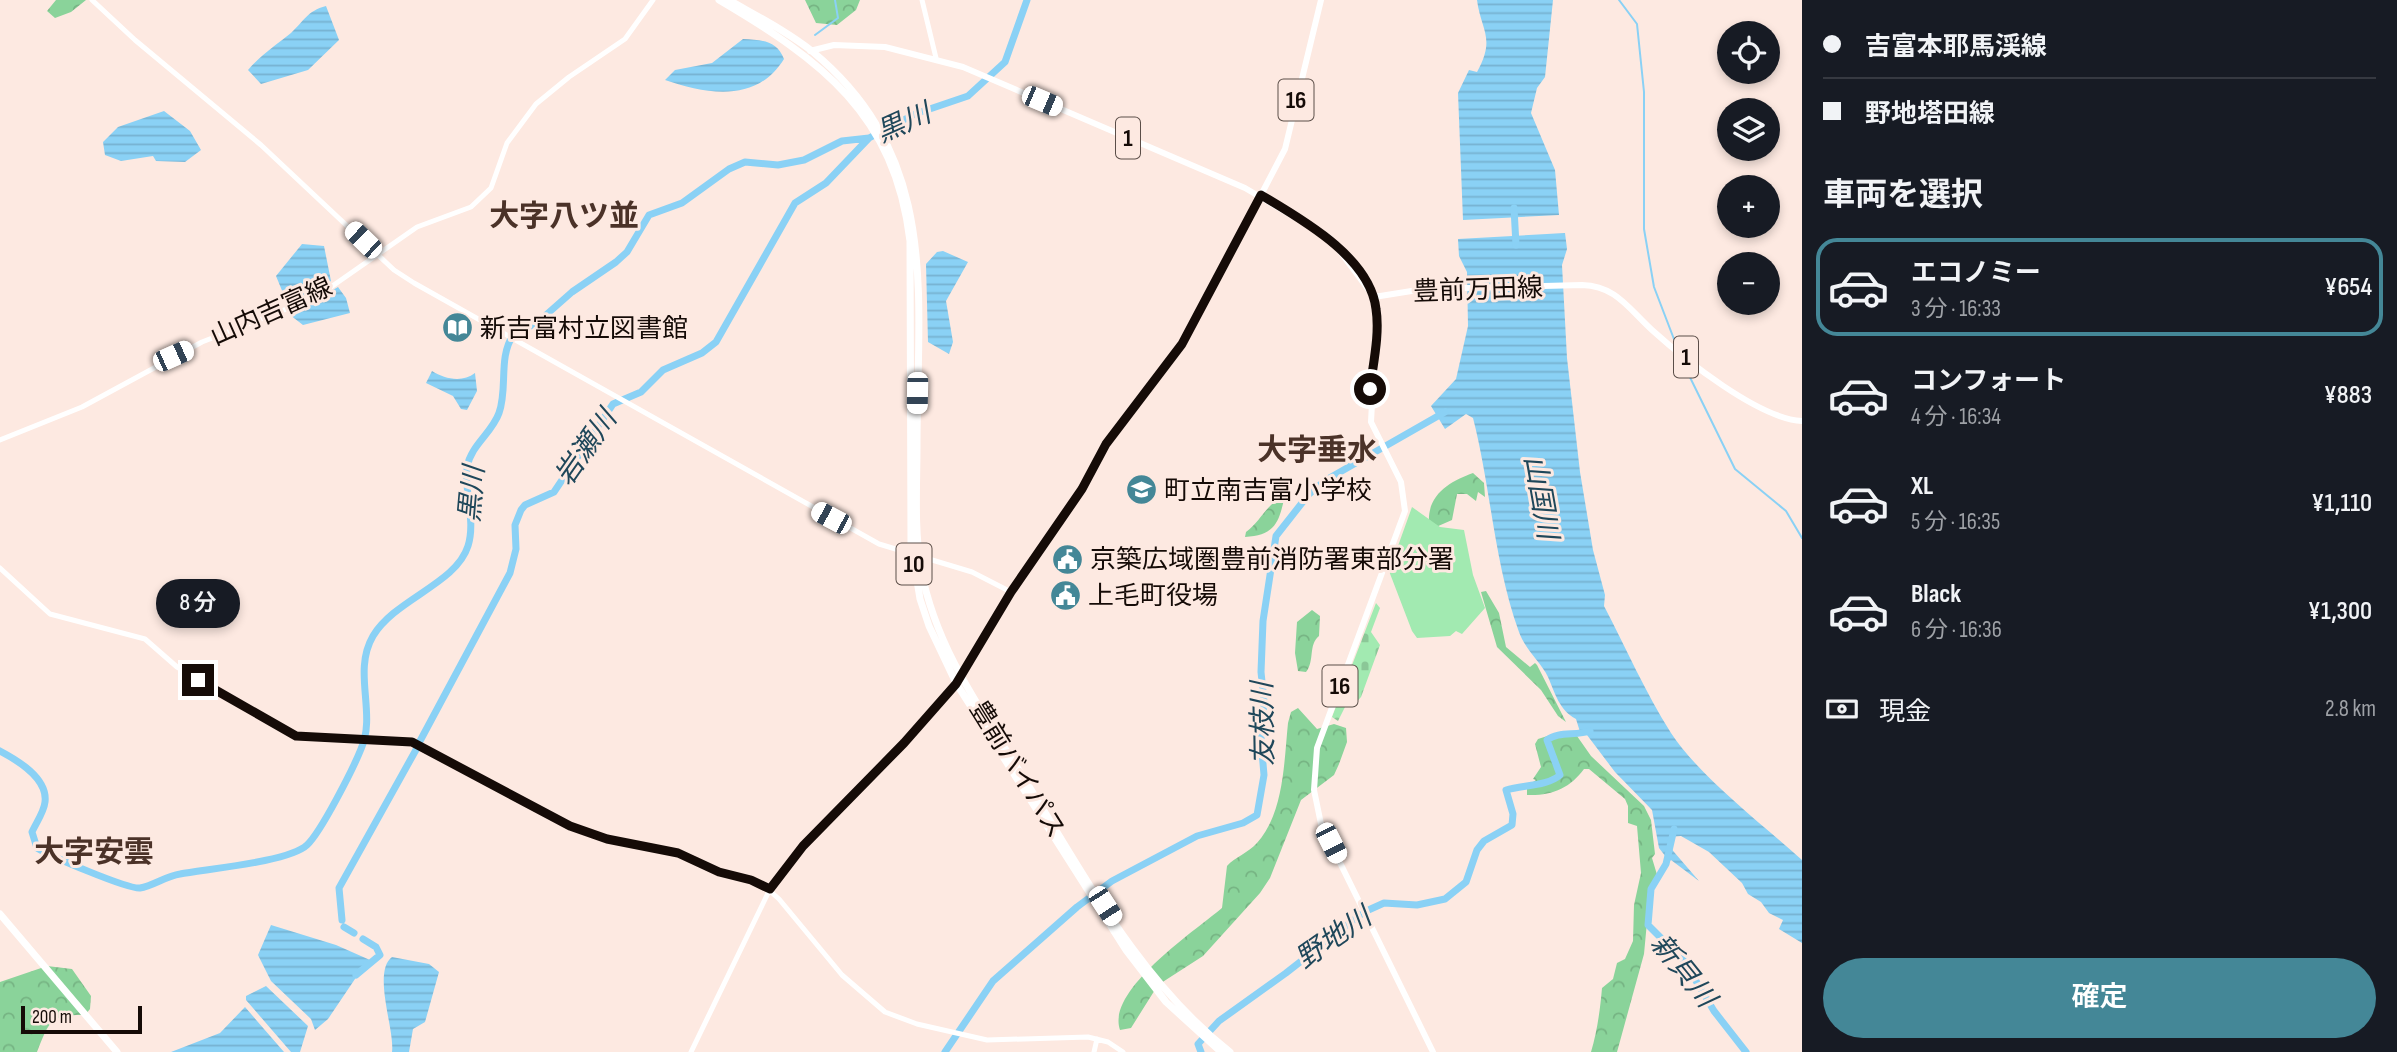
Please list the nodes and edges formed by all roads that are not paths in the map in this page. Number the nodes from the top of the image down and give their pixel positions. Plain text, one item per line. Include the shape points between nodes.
1 (92, 0) edge
2 (653, 0) edge
3 (719, 0) edge
4 (729, 0) edge
5 (922, 0) edge
6 (1321, 0) edge
7 (808, 52) junction
8 (936, 58) junction
9 (1261, 195) junction
10 (378, 255) junction
11 (1374, 297) junction
12 (1802, 421) edge
13 (0, 440) edge
14 (916, 556) junction
15 (0, 568) edge
16 (1011, 592) junction
17 (961, 675) junction
18 (956, 684) junction
19 (1085, 881) junction
20 (770, 889) junction
21 (1102, 908) junction
22 (0, 914) edge
23 (1097, 1039) junction
24 (117, 1052) edge
25 (691, 1052) edge
26 (1094, 1052) edge
27 (1123, 1052) edge
28 (1221, 1052) edge
29 (1230, 1052) edge
30 (1433, 1052) edge

1 - 10 main road via 261,145
2 - 10 main road, 山内吉富線 via 625,39 536,104 507,143 483,198 470,208 416,227
3 - 7 highway, 10
4 - 7 highway, 10
5 - 8 main road
6 - 9 main road, 16 via 1285,149
7 - 8 main road, 1 via 857,45
7 - 14 highway, 豊前バイパス / 10 via 848,86 893,156 906,201 917,267
8 - 9 main road, 1
9 - 11 main road, 1 via 1330,238
9 - 16 main road via 1182,344 1132,406
10 - 13 main road, 山内吉富線 via 302,303 202,342 82,407
10 - 14 main road via 414,283 502,334 879,544
11 - 12 main road, 豊前万田線 / 1 via 1458,288 1578,285 1613,291 1651,329 1708,374 1770,414
11 - 30 main road, 16 via 1371,422 1405,502 1401,528 1332,705 1313,770 1321,824
14 - 16 main road via 972,572
14 - 17 highway, 豊前バイパス / 10 via 935,623
14 - 18 highway, 豊前バイパス / 10 via 929,626
15 - 20 main road via 50,614 145,639 177,667 296,736 412,742 570,826 607,839 672,851
16 - 17 main road
17 - 18 main road
17 - 19 highway, 豊前バイパス / 10
18 - 19 highway, 豊前バイパス / 10
18 - 20 main road via 803,846
19 - 21 highway, 豊前バイパス / 10
20 - 23 main road via 869,1002 900,1018 987,1040
20 - 25 main road
21 - 28 highway, 豊前バイパス / 10 via 1157,992
21 - 29 highway, 豊前バイパス / 10 via 1163,988
22 - 24 highway
23 - 26 main road
23 - 27 main road

